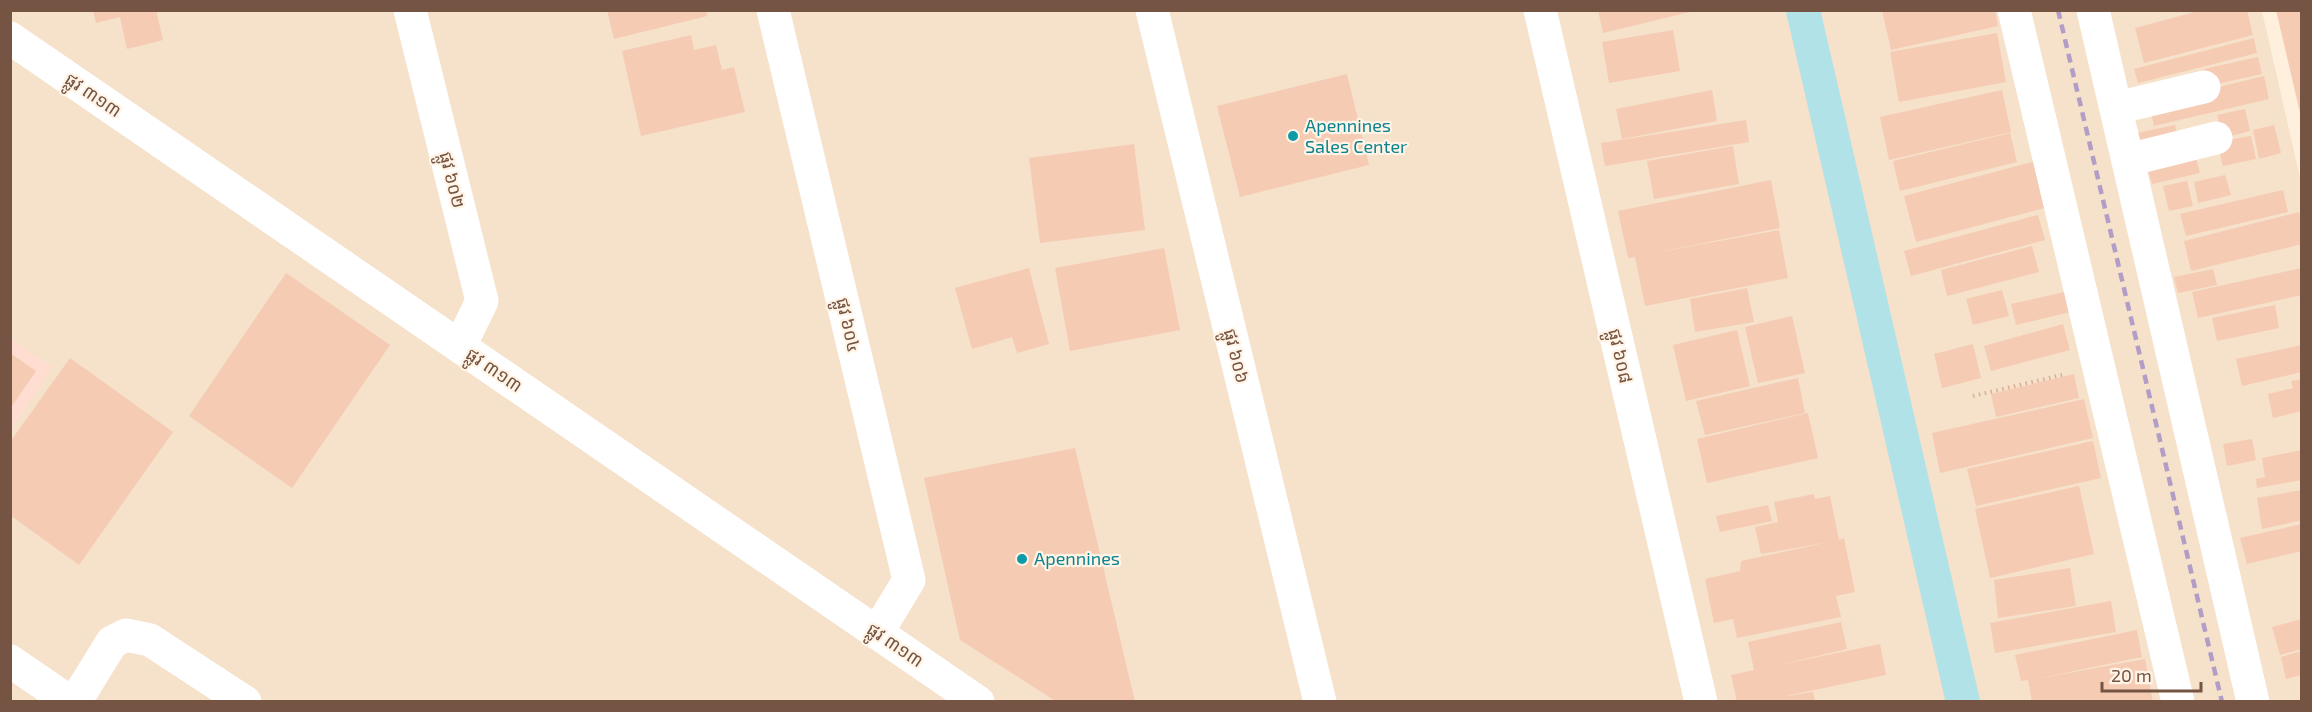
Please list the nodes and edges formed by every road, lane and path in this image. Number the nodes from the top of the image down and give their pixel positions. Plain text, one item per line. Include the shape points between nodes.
1 (410, 10) edge
2 (772, 10) edge
3 (1152, 10) edge
4 (1540, 10) edge
5 (2014, 10) edge
6 (2093, 10) edge
7 (10, 38) edge
8 (2204, 87) dead end
9 (2116, 108) junction
10 (2216, 138) dead end
11 (2128, 160) junction
12 (460, 346) junction
13 (2099, 366) junction
14 (1973, 396) dead end
15 (877, 633) junction
16 (10, 661) edge
17 (70, 702) edge
18 (75, 702) edge
19 (245, 702) edge
20 (978, 702) edge
21 (1320, 702) edge
22 (1701, 702) edge
23 (2178, 702) edge
24 (2253, 702) edge

1 - 12 street, ផ្លូវ ៦០២ via 482,301
2 - 15 street, ផ្លូវ ៦០៤ via 909,580
3 - 21 street, ផ្លូវ ៦០៦
4 - 22 street, ផ្លូវ ៦០៨
5 - 13 street
6 - 9 street
7 - 12 street, ផ្លូវ ៣១៣
8 - 9 street
9 - 11 street
10 - 11 street
11 - 24 street
12 - 15 street, ផ្លូវ ៣១៣
13 - 14 path
13 - 23 street
15 - 20 street, ផ្លូវ ៣១៣
16 - 17 street
18 - 19 street via 112,642 126,635 150,640

